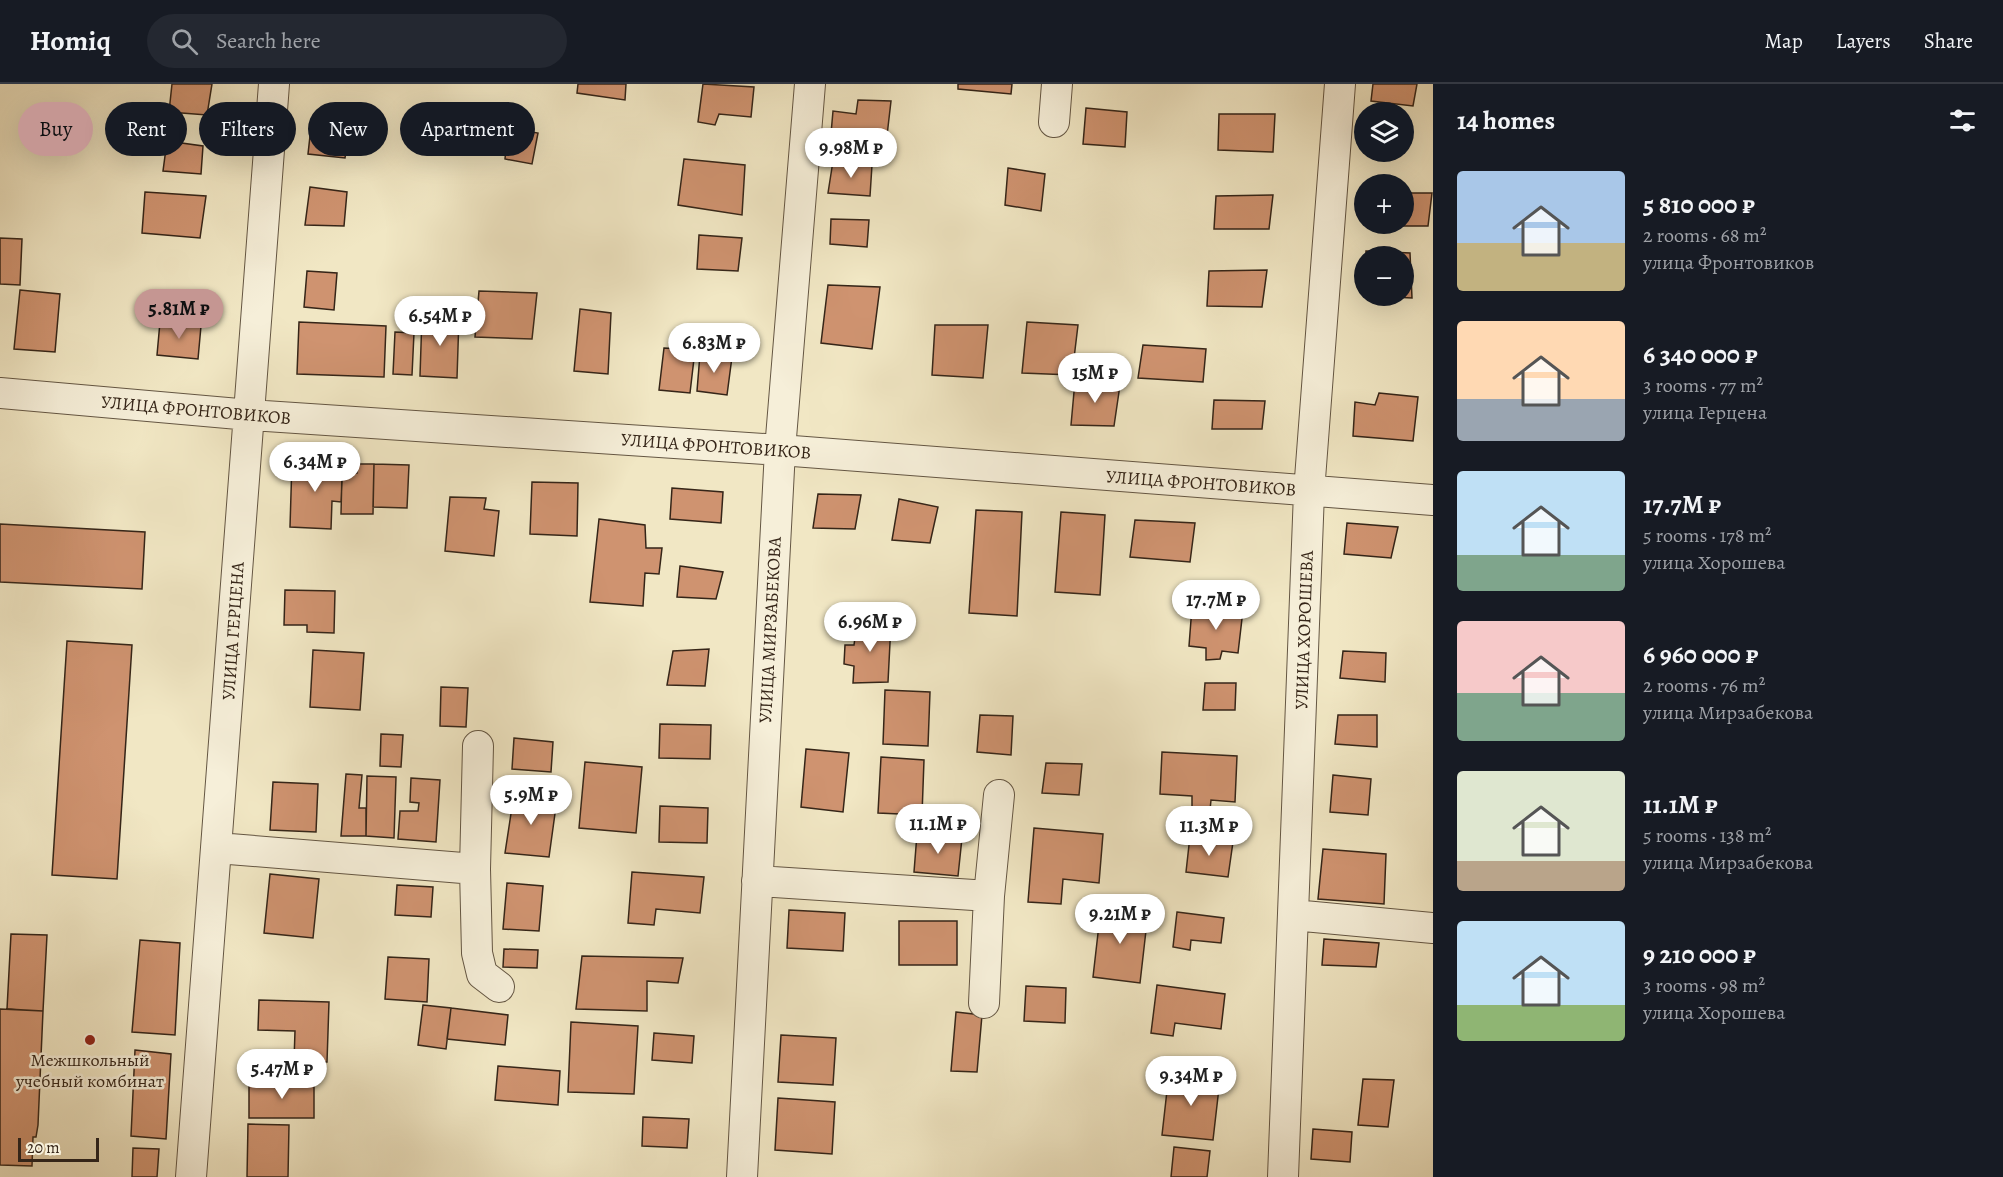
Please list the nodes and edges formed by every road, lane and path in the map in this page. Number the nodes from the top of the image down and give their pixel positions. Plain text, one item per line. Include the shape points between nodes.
1 (273, 84) edge
2 (810, 84) edge
3 (1057, 84) edge
4 (1340, 84) edge
5 (1054, 122) dead end
6 (0, 393) edge
7 (250, 415) junction
8 (780, 450) junction
9 (1309, 492) junction
10 (1433, 500) edge
11 (478, 746) dead end
12 (999, 795) dead end
13 (217, 848) junction
14 (475, 869) junction
15 (757, 881) junction
16 (990, 896) junction
17 (1293, 915) junction
18 (1433, 928) edge
19 (499, 987) dead end
20 (984, 1003) dead end
21 (191, 1177) edge
22 (742, 1177) edge
23 (1283, 1177) edge

1 - 7 street, УЛИЦА ГЕРЦЕНА
2 - 8 street, УЛИЦА МИРЗАБЕКОВА
3 - 5 street
4 - 9 street, УЛИЦА ХОРОШЕВА
6 - 7 street, УЛИЦА ФРОНТОВИКОВ
7 - 8 street, УЛИЦА ФРОНТОВИКОВ
7 - 13 street, УЛИЦА ГЕРЦЕНА
8 - 9 street, УЛИЦА ФРОНТОВИКОВ
8 - 15 street, УЛИЦА МИРЗАБЕКОВА
9 - 10 street, УЛИЦА ФРОНТОВИКОВ
9 - 17 street, УЛИЦА ХОРОШЕВА
11 - 14 street
12 - 16 street
13 - 14 street
13 - 21 street, УЛИЦА ГЕРЦЕНА
14 - 19 street via 477,953 482,974
15 - 16 street
15 - 22 street, УЛИЦА МИРЗАБЕКОВА
16 - 20 street
17 - 18 street
17 - 23 street, УЛИЦА ХОРОШЕВА

